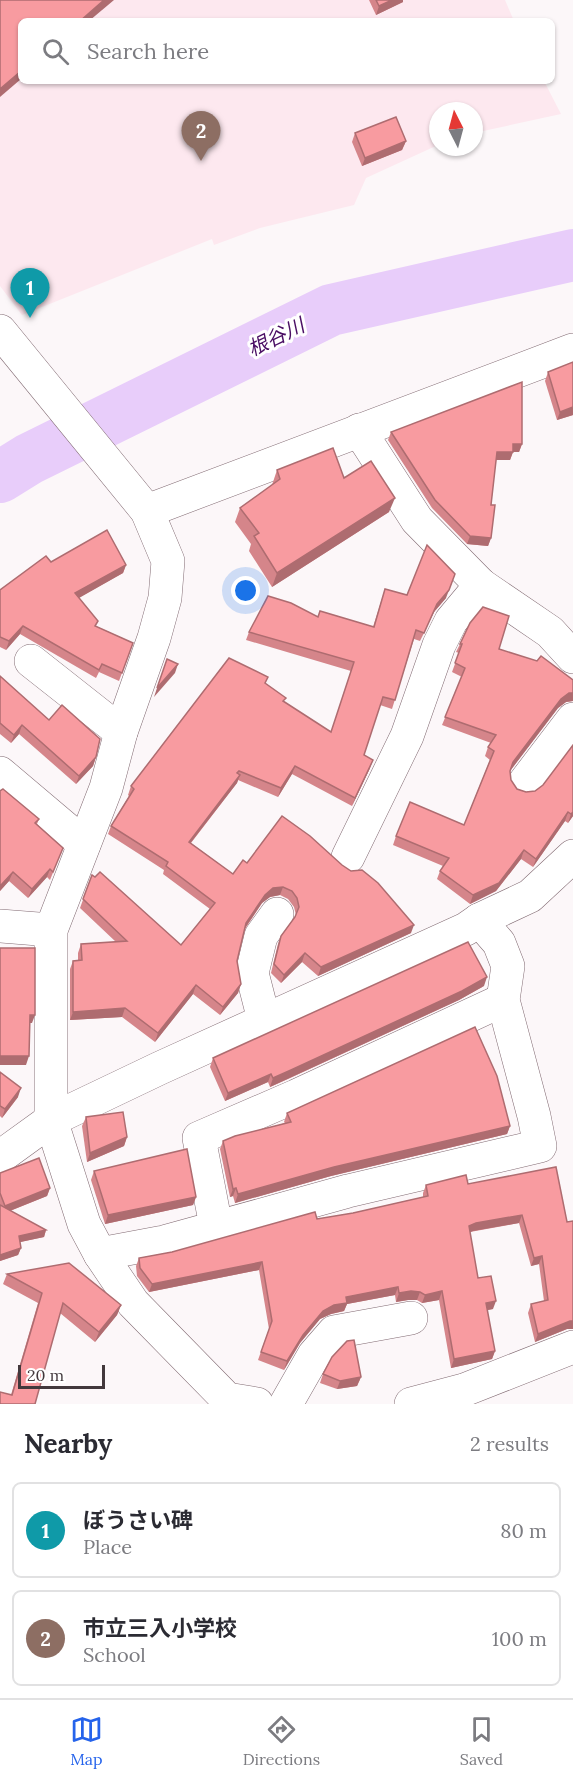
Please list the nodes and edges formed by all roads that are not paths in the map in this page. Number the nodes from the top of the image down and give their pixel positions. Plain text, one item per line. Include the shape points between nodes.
1 (8, 341) edge
2 (573, 350) edge
3 (359, 430) junction
4 (142, 504) junction
5 (481, 585) junction
6 (573, 657) edge
7 (31, 661) dead end
8 (573, 719) edge
9 (121, 732) junction
10 (0, 773) edge
11 (525, 782) dead end
12 (84, 844) junction
13 (573, 856) edge
14 (348, 857) dead end
15 (277, 914) dead end
16 (479, 920) junction
17 (0, 926) edge
18 (51, 930) junction
19 (503, 1000) junction
20 (264, 1020) junction
21 (51, 1120) junction
22 (0, 1157) edge
23 (216, 1226) junction
24 (100, 1254) junction
25 (411, 1318) dead end
26 (573, 1347) edge
27 (257, 1404) edge
28 (286, 1404) edge
29 (411, 1404) edge

1 - 4 street
2 - 3 street
3 - 4 street
3 - 5 street via 417,520
4 - 9 street via 168,561 165,598
5 - 6 street via 550,632
5 - 14 street via 451,621 439,645 407,736
7 - 9 street
8 - 11 street
9 - 12 street via 106,788
10 - 12 street
12 - 18 street
13 - 16 street via 530,896
15 - 20 street via 261,936 252,973
16 - 19 street via 499,943 508,966
16 - 20 street
17 - 18 street
18 - 21 street
19 - 23 street via 199,1138
19 - 23 street via 540,1146
20 - 21 street
21 - 22 street
21 - 24 street via 84,1224
23 - 24 street via 164,1242
24 - 27 street via 133,1303 227,1399
25 - 28 street via 334,1332 314,1355
26 - 29 street via 464,1390

